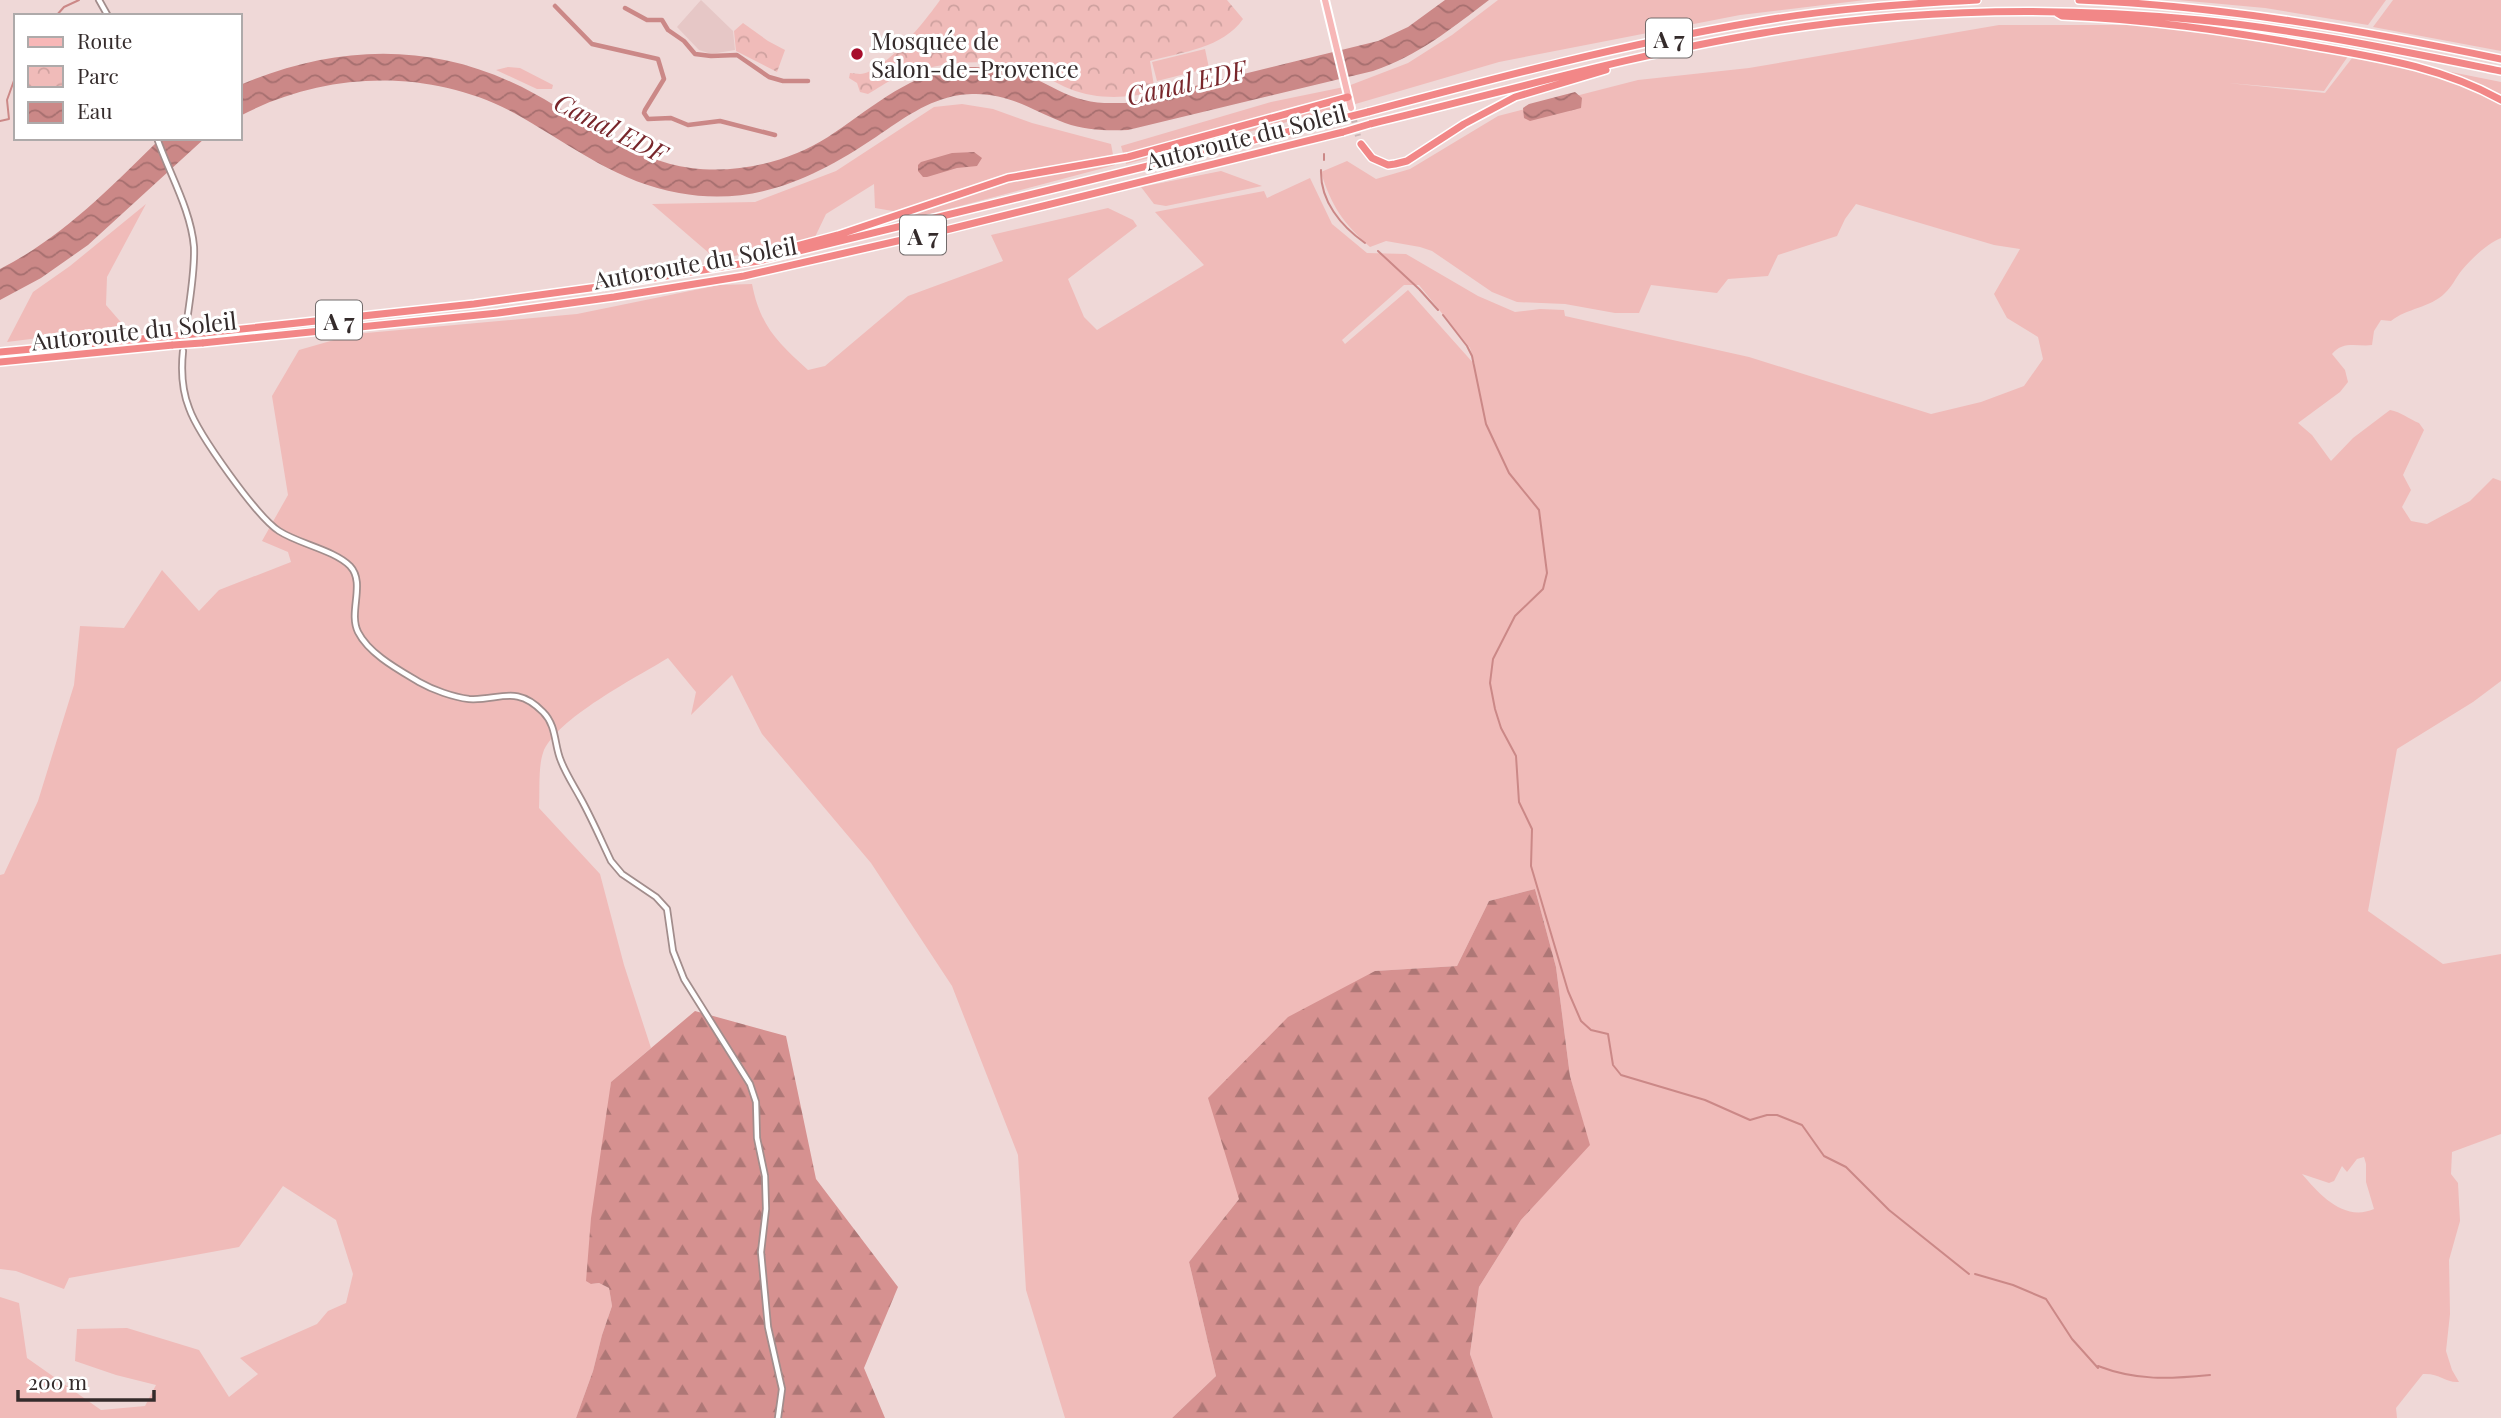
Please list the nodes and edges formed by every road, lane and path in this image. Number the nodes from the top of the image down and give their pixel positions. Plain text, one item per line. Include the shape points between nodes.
1 (1325, 0) edge
2 (1977, 0) edge
3 (2080, 0) edge
4 (2054, 12) junction
5 (2501, 59) edge
6 (1625, 60) junction
7 (2501, 71) edge
8 (1347, 93) junction
9 (2501, 100) edge
10 (1351, 108) tunnel mouth
11 (157, 140) edge
12 (1359, 140) tunnel mouth
13 (758, 261) junction
14 (186, 329) dead end
15 (183, 351) dead end
16 (0, 352) edge
17 (0, 362) edge
18 (779, 1418) edge

1 - 8 main road
2 - 13 highway, Autoroute du Soleil / A 7, bridge via 1832,10 1615,49
3 - 5 highway via 2291,20
4 - 6 highway, Autoroute du Soleil / A 7 via 1838,23
4 - 7 highway, Autoroute du Soleil / A 7 via 2135,14 2276,30
4 - 9 highway via 2205,28 2394,60 2448,76
6 - 12 highway via 1617,67 1515,97 1395,164 1372,158
6 - 17 highway, Autoroute du Soleil / A 7, bridge via 798,264 677,288 498,313
8 - 10 main road
8 - 13 highway via 1128,157 1008,178 826,239 763,255
11 - 14 street via 187,217 194,249
13 - 16 highway, Autoroute du Soleil / A 7, bridge via 500,301
15 - 18 street via 184,391 200,431 266,521 352,569 357,582 355,624 369,648 431,688 466,699 509,695 541,709 550,720 561,762 611,861 667,909 684,979 750,1084 756,1102 766,1186 761,1252 768,1327 781,1379

